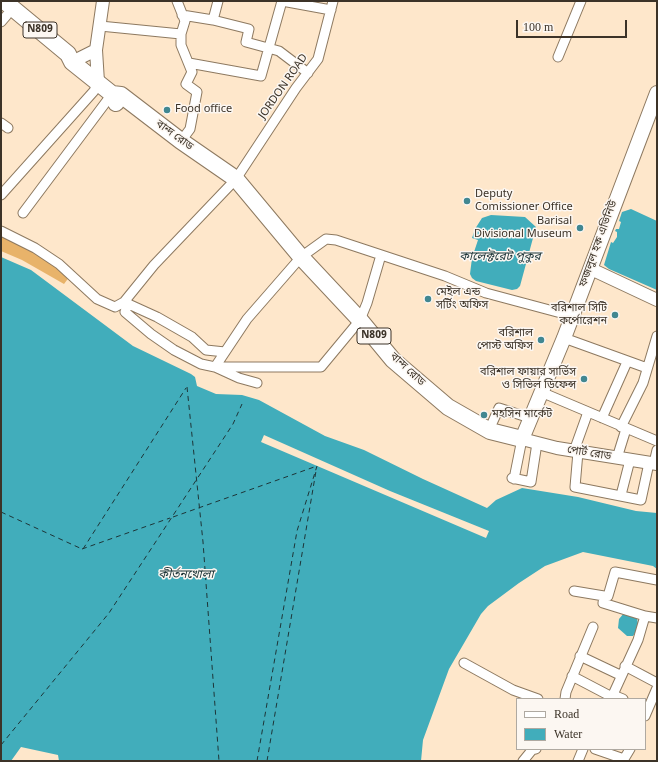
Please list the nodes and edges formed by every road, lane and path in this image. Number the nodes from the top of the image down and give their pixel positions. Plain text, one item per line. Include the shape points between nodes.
1 (103, 1) edge
2 (177, 1) edge
3 (218, 1) edge
4 (581, 1) edge
5 (332, 5) edge
6 (5, 8) edge
7 (182, 15) junction
8 (213, 20) junction
9 (100, 26) junction
10 (181, 34) junction
11 (270, 48) junction
12 (96, 50) junction
13 (558, 57) dead end
14 (72, 62) junction
15 (188, 63) junction
16 (308, 73) junction
17 (98, 82) junction
18 (657, 93) edge
19 (112, 94) junction
20 (181, 142) junction
21 (232, 182) junction
22 (1, 195) edge
23 (23, 213) dead end
24 (1, 231) edge
25 (381, 255) junction
26 (300, 256) junction
27 (591, 269) junction
28 (657, 300) edge
29 (126, 302) junction
30 (572, 316) junction
31 (360, 320) junction
32 (657, 336) edge
33 (564, 338) junction
34 (225, 352) junction
35 (627, 362) junction
36 (215, 367) junction
37 (647, 368) junction
38 (257, 384) dead end
39 (542, 392) junction
40 (588, 412) junction
41 (530, 418) junction
42 (602, 418) junction
43 (623, 428) junction
44 (489, 430) junction
45 (529, 441) junction
46 (657, 441) edge
47 (657, 450) edge
48 (576, 451) junction
49 (617, 458) junction
50 (630, 460) junction
51 (653, 463) edge
52 (621, 495) junction
53 (657, 580) edge
54 (574, 591) dead end
55 (604, 596) junction
56 (645, 616) junction
57 (657, 618) edge
58 (593, 627) dead end
59 (580, 656) junction
60 (464, 663) dead end
61 (625, 666) junction
62 (620, 675) junction
63 (572, 676) junction
64 (657, 683) edge
65 (657, 688) edge
66 (612, 697) edge
67 (535, 698) edge
68 (565, 698) edge
69 (646, 711) edge
70 (532, 750) edge
71 (583, 750) edge
72 (598, 750) edge
73 (629, 750) edge
74 (523, 761) edge
75 (578, 761) edge

1 - 9 main road
2 - 7 street
3 - 8 street
4 - 13 street
5 - 11 street via 282,1
5 - 16 street, JORDON ROAD via 318,59
6 - 14 highway, বান্দ রোড / N809 via 68,54
7 - 8 street
7 - 10 street via 184,21
8 - 11 street via 249,29 246,42
9 - 10 street
9 - 12 main road
10 - 15 street via 181,45
11 - 15 street via 261,76
11 - 16 street via 279,51
12 - 14 main road
12 - 17 main road
14 - 17 highway, বান্দ রোড / N809
15 - 20 street via 192,72 186,84 197,92 190,129
16 - 21 street, JORDON ROAD
17 - 19 highway, বান্দ রোড / N809
17 - 22 street via 94,91
18 - 27 main road, ফজলুল হক এভিনিউ
19 - 20 highway, বান্দ রোড / N809 via 121,95
19 - 21 highway, বান্দ রোড / N809 via 116,104
19 - 23 street
20 - 21 highway, বান্দ রোড / N809
21 - 26 highway, বান্দ রোড / N809 via 251,199
21 - 29 street, JORDON ROAD via 154,266
24 - 29 street via 35,248 59,264 97,299 115,307
25 - 26 street via 326,239
25 - 30 street via 445,276 486,293
25 - 31 street via 368,303
26 - 31 highway, বান্দ রোড / N809
26 - 34 street via 247,319
27 - 28 main road
27 - 30 main road, ফজলুল হক এভিনিউ
29 - 34 street via 192,337 206,350
29 - 36 street via 125,312 151,334 197,362
30 - 33 main road, ফজলুল হক এভিনিউ
31 - 36 street via 321,367
31 - 44 highway, বান্দ রোড / N809 via 394,360 444,404
32 - 37 street
33 - 35 street
33 - 39 main road, ফজলুল হক এভিনিউ
34 - 36 street
35 - 37 street
35 - 42 street
36 - 38 street
37 - 43 street
39 - 40 street
39 - 41 main road, ফজলুল হক এভিনিউ
40 - 42 street
40 - 48 street
41 - 44 street via 499,408
41 - 45 main road, ফজলুল হক এভিনিউ
42 - 43 street
43 - 46 street
43 - 49 street
44 - 45 highway, বান্দ রোড / N809
45 - 45 street via 513,478 530,482
45 - 48 main road, পোর্ট রোড
47 - 51 street
48 - 49 main road, পোর্ট রোড
48 - 52 street via 575,487
49 - 50 main road, পোর্ট রোড
50 - 51 main road, পোর্ট রোড
50 - 52 street
51 - 52 street via 640,500
53 - 55 street via 615,572 608,596
54 - 55 street
55 - 56 street via 603,603
56 - 57 street
56 - 61 street via 638,640
58 - 59 street
59 - 62 street
59 - 63 street
60 - 67 street via 513,690
61 - 62 street
61 - 64 street
62 - 66 street via 621,679
63 - 66 street
63 - 68 street
65 - 69 street
70 - 74 street
71 - 75 street
72 - 73 street via 624,759

